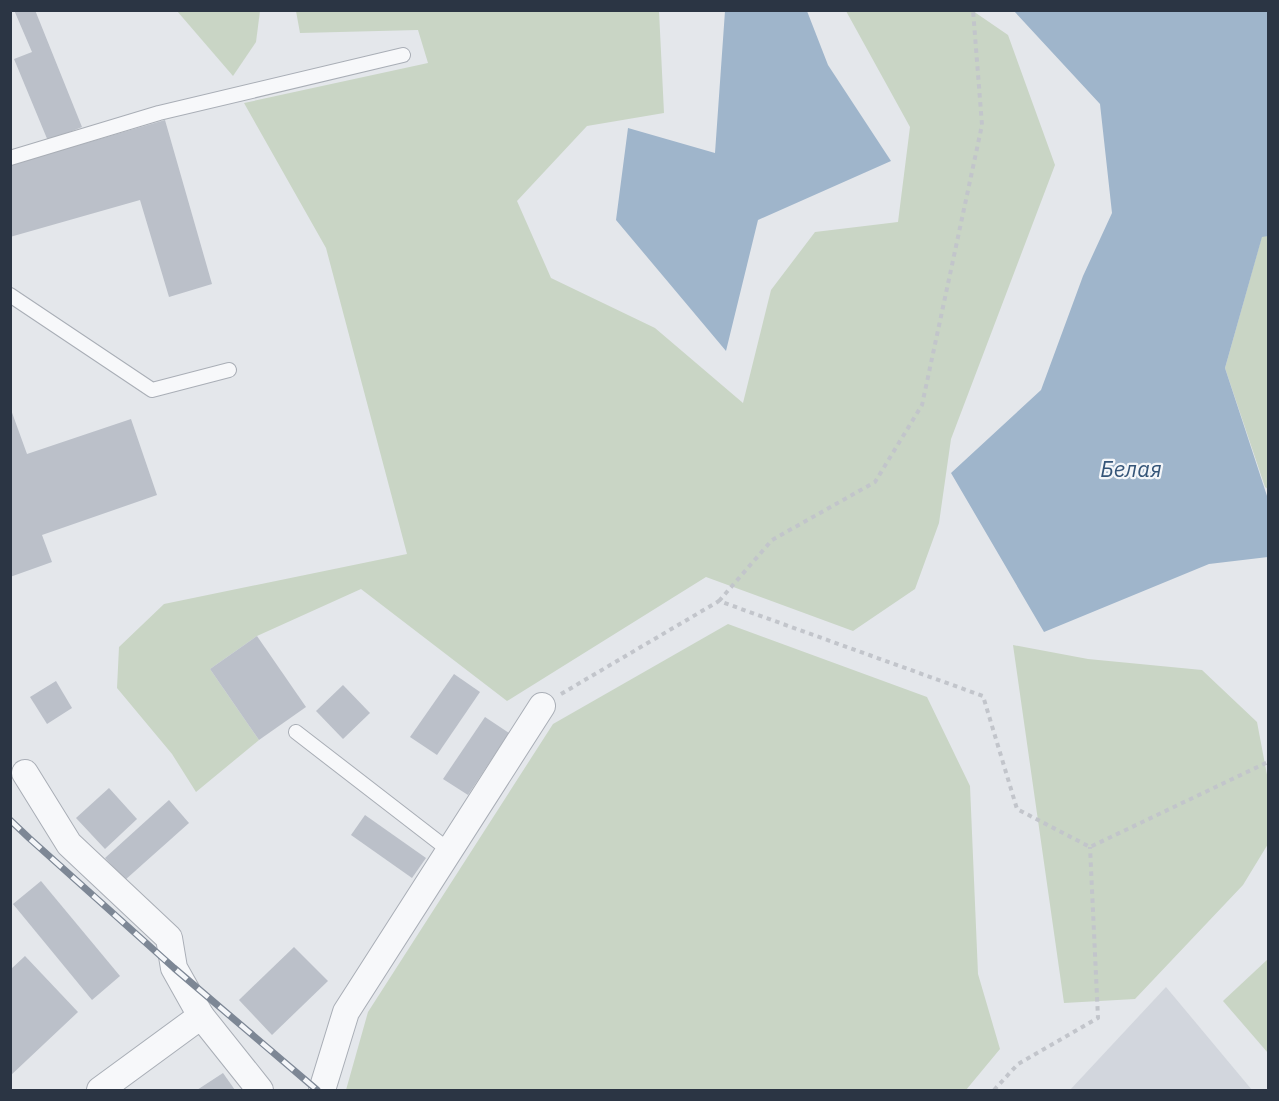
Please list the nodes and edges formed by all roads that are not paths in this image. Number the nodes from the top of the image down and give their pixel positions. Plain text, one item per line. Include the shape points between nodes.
1 (403, 55) dead end
2 (10, 158) edge
3 (10, 295) edge
4 (229, 370) dead end
5 (542, 705) road end
6 (296, 732) dead end
7 (25, 773) dead end
8 (450, 851) junction
9 (201, 1016) junction
10 (100, 1090) edge
11 (260, 1090) edge
12 (322, 1090) edge

1 - 2 lane via 159,113
3 - 4 lane via 152,390
5 - 8 street
6 - 8 lane
7 - 9 street via 69,844 169,938 174,968
8 - 12 street via 346,1012
9 - 10 street
9 - 11 street

